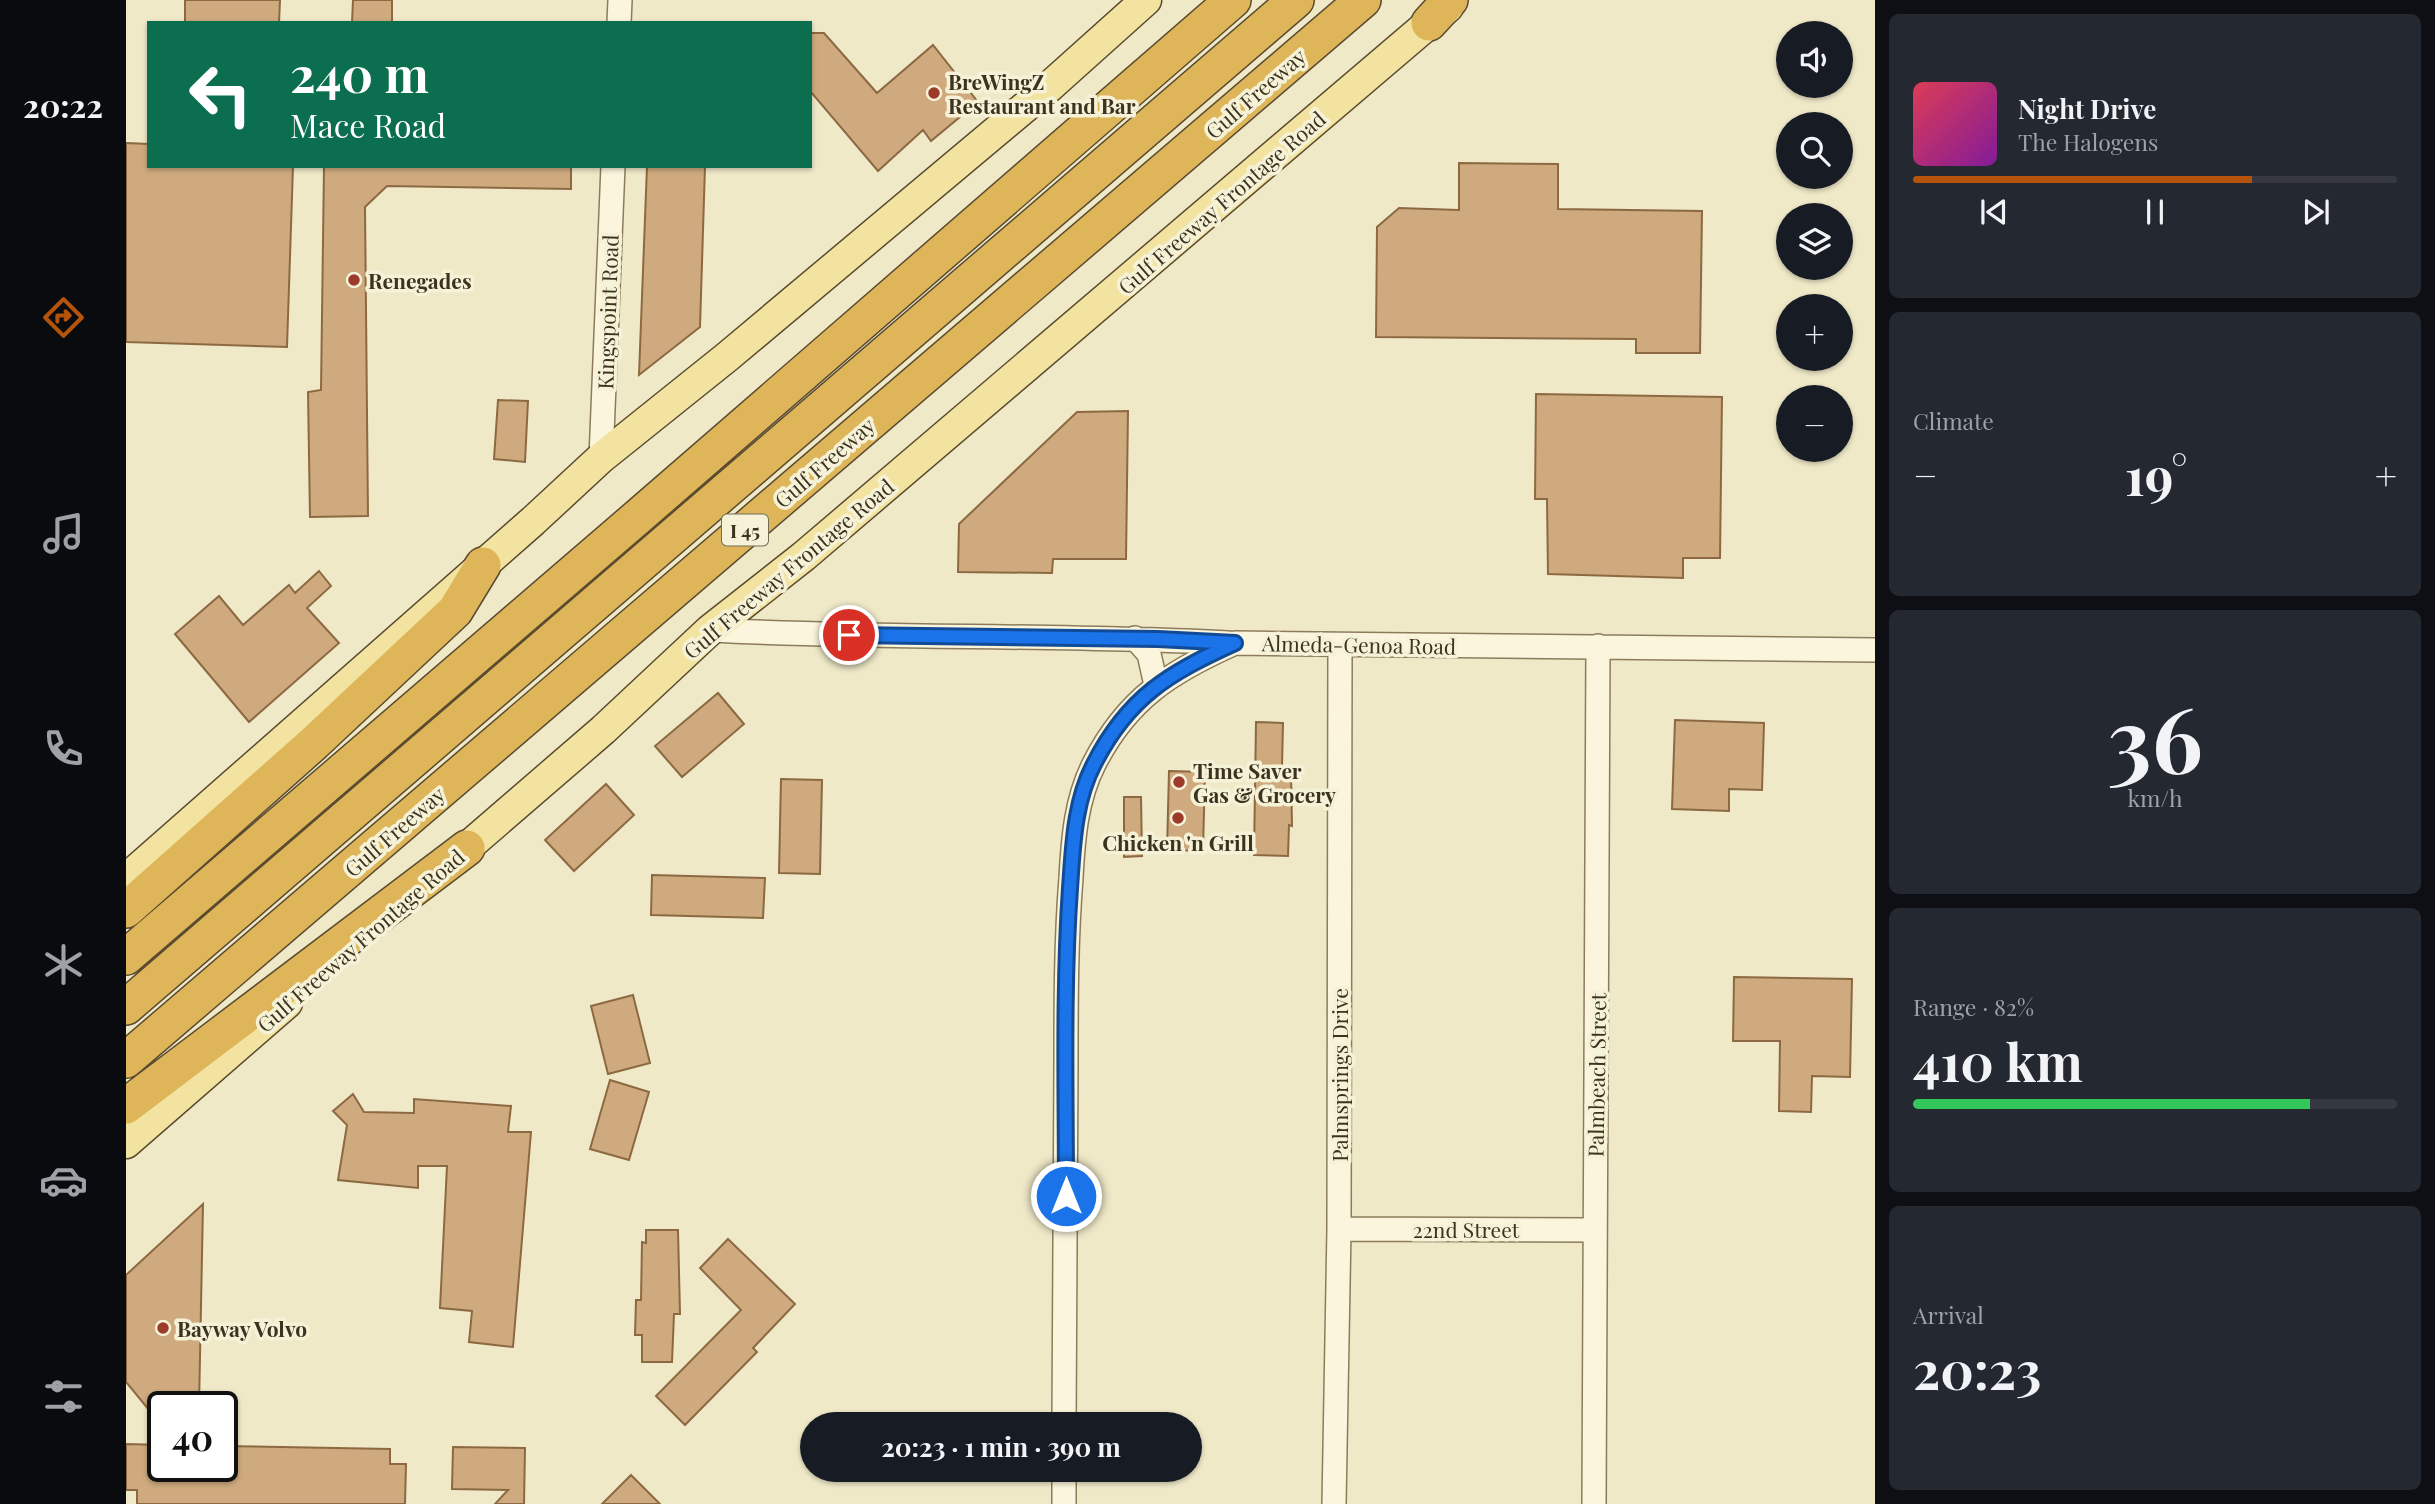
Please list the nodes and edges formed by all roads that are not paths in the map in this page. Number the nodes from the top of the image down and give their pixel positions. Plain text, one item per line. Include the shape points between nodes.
1 (620, 0) edge
2 (1146, 0) edge
3 (1233, 0) edge
4 (1296, 0) edge
5 (1363, 0) edge
6 (1456, 0) edge
7 (1440, 12) edge
8 (619, 21) edge
9 (613, 168) edge
10 (601, 458) junction
11 (483, 565) junction
12 (710, 629) junction
13 (1135, 638) junction
14 (1235, 643) junction
15 (1340, 645) junction
16 (1598, 646) junction
17 (1875, 650) edge
18 (1156, 685) junction
19 (467, 849) junction
20 (126, 879) edge
21 (126, 910) edge
22 (126, 957) edge
23 (126, 1007) edge
24 (126, 1060) edge
25 (126, 1105) edge
26 (126, 1143) edge
27 (1339, 1229) junction
28 (1594, 1230) junction
29 (1064, 1412) edge
30 (1064, 1482) edge
31 (1063, 1504) edge
32 (1334, 1504) edge
33 (1594, 1504) edge

1 - 8 street
2 - 10 main road via 1048,88
3 - 22 highway
4 - 23 highway, Gulf Freeway / I 45
5 - 24 highway, Gulf Freeway / I 45
6 - 7 main road, Gulf Freeway Frontage Road
7 - 12 main road, Gulf Freeway Frontage Road via 804,556
9 - 10 street, Kingspoint Road
10 - 11 main road
11 - 20 main road
11 - 21 highway via 455,611
12 - 13 street
12 - 19 main road, Gulf Freeway Frontage Road
13 - 14 street
13 - 18 street via 1149,654
14 - 15 street, Almeda-Genoa Road
14 - 18 street, Almeda-Genoa Road
15 - 16 street, Almeda-Genoa Road
15 - 27 street, Palmsprings Drive
16 - 17 street, Almeda-Genoa Road
16 - 28 street, Palmbeach Street
18 - 29 street, Almeda-Genoa Road via 1120,723 1093,765 1077,814 1067,935
19 - 25 highway
19 - 26 main road, Gulf Freeway Frontage Road
27 - 28 street, 22nd Street
27 - 32 street, Palmsprings Drive
28 - 33 street, Palmbeach Street
30 - 31 street

